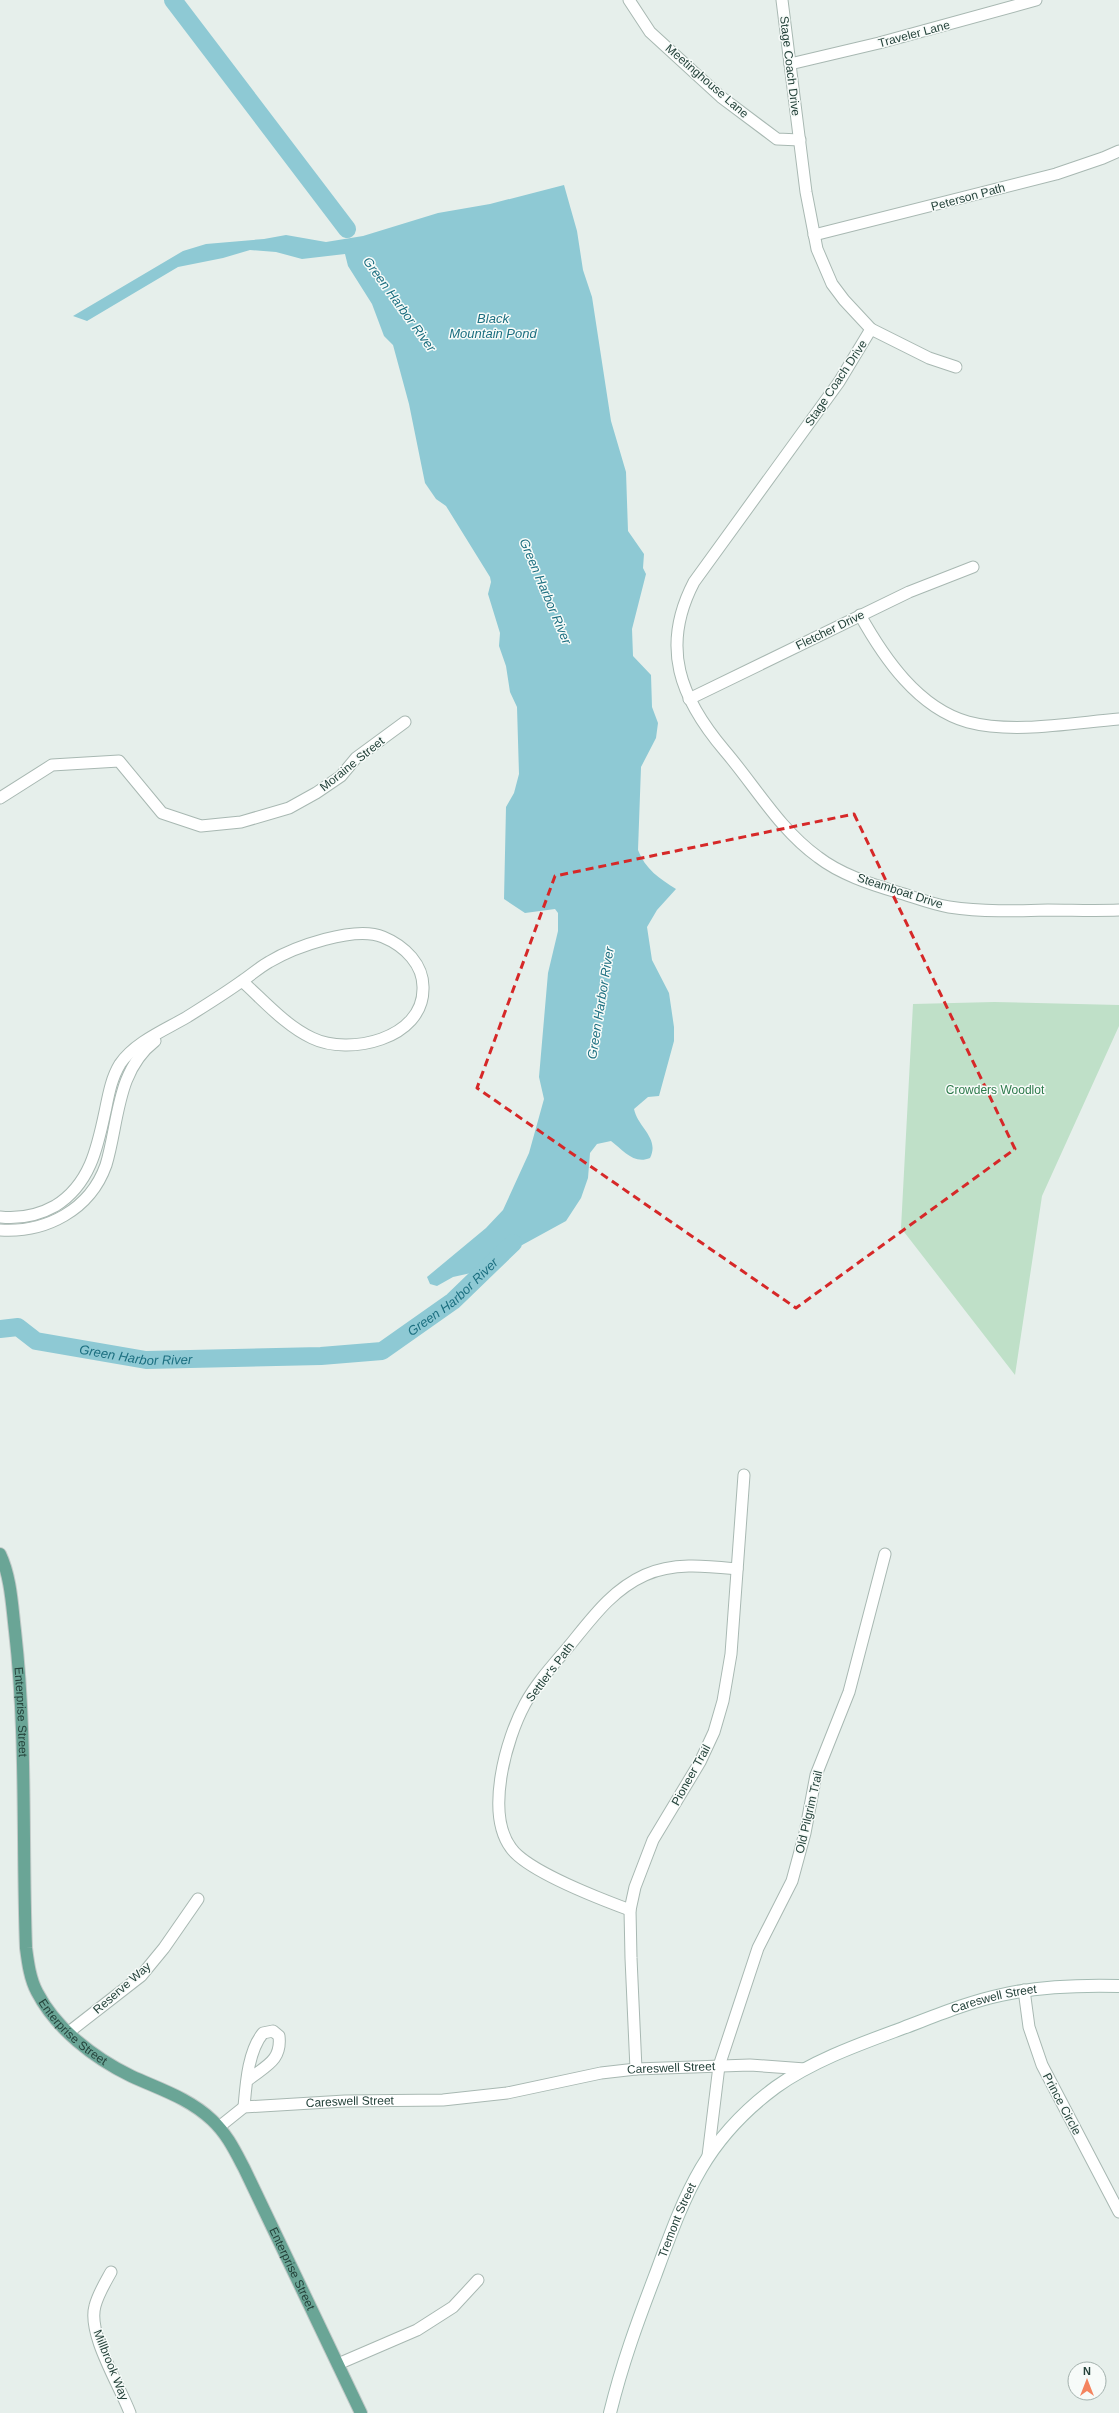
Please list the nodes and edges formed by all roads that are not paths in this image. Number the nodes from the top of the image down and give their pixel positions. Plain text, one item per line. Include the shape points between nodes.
1 (629, 0) edge
2 (782, 0) edge
3 (1036, 0) edge
4 (790, 64) junction
5 (800, 140) junction
6 (1119, 151) edge
7 (814, 235) junction
8 (871, 330) junction
9 (956, 367) dead end
10 (974, 567) dead end
11 (860, 616) junction
12 (689, 699) junction
13 (1119, 719) edge
14 (405, 722) dead end
15 (0, 798) edge
16 (1119, 910) edge
17 (242, 981) junction
18 (187, 1017) junction
19 (109, 1094) junction
20 (120, 1100) junction
21 (67, 1198) junction
22 (75, 1209) junction
23 (0, 1217) edge
24 (0, 1230) edge
25 (744, 1475) dead end
26 (0, 1554) edge
27 (885, 1554) dead end
28 (737, 1569) junction
29 (198, 1899) dead end
30 (630, 1910) junction
31 (1119, 1986) edge
32 (1024, 1990) junction
33 (68, 2032) junction
34 (718, 2066) junction
35 (636, 2069) junction
36 (806, 2069) junction
37 (248, 2080) dead end
38 (244, 2108) junction
39 (218, 2127) junction
40 (708, 2156) junction
41 (1119, 2212) edge
42 (111, 2272) dead end
43 (478, 2280) dead end
44 (338, 2364) junction
45 (130, 2413) edge
46 (361, 2413) edge
47 (610, 2413) edge

1 - 5 street, Meetinghouse Lane via 650,32 721,97 777,139
2 - 4 street, Stage Coach Drive
3 - 4 street, Traveler Lane via 879,44
4 - 5 street, Stage Coach Drive
5 - 7 street, Stage Coach Drive
6 - 7 street, Peterson Path via 1056,174
7 - 8 street, Stage Coach Drive via 823,266 832,284
8 - 9 street via 929,358
8 - 12 street, Stage Coach Drive via 839,382 713,553 686,597 676,643 677,660
10 - 11 street, Fletcher Drive via 909,592
11 - 12 street, Fletcher Drive
11 - 13 street via 874,640 906,682 923,697 967,722 998,726
12 - 16 street, Steamboat Drive via 702,723 791,833 818,857 857,878 948,907 1019,911
14 - 15 street, Moraine Street via 356,758 341,776 316,793 289,808 240,822 201,826 162,813 119,761 52,766
17 - 17 street via 269,962 300,949 350,934 367,933 381,936 406,951 422,975 423,990 416,1014 406,1026 378,1040 344,1045 326,1043 302,1033
17 - 18 street
18 - 19 street via 137,1046 120,1063
18 - 20 street via 139,1057 131,1067
19 - 20 street
19 - 21 street via 92,1165
20 - 22 street via 112,1146 102,1177 90,1195
21 - 22 street
21 - 23 street via 47,1211
22 - 24 street via 44,1226
25 - 28 street, Pioneer Trail
26 - 33 main road, Enterprise Street via 11,1602 20,1693 26,1948 30,1974 37,1992
27 - 34 street, Old Pilgrim Trail via 849,1692 816,1775 806,1833 792,1882 758,1948
28 - 30 street, Pioneer Trail via 731,1654 723,1701 714,1732 682,1794 653,1840 641,1866
28 - 30 street, Settler's Path via 673,1567 646,1575 628,1584 596,1612 546,1672 525,1705 510,1739 499,1795 502,1831 511,1850 534,1867
29 - 33 street, Reserve Way via 141,1976
30 - 35 street, Pioneer Trail
31 - 32 main road, Careswell Street via 1070,1986
32 - 36 main road, Careswell Street via 960,2007 840,2052
32 - 41 street, Prince Circle via 1029,2027 1042,2065
33 - 39 main road, Enterprise Street via 97,2057 194,2105
34 - 35 street, Careswell Street
34 - 36 street, Careswell Street via 750,2065
34 - 40 street, Old Pilgrim Trail
35 - 38 street, Careswell Street via 603,2073 507,2093 450,2100 345,2101
36 - 40 main road, Tremont Street via 756,2103
37 - 38 street
38 - 39 street
39 - 44 main road, Enterprise Street via 244,2168
40 - 47 main road, Tremont Street via 692,2182 669,2236 623,2360
42 - 45 street, Millbrook Way via 95,2307 94,2321 100,2342
43 - 44 street via 453,2308 417,2330
44 - 46 main road, Enterprise Street

